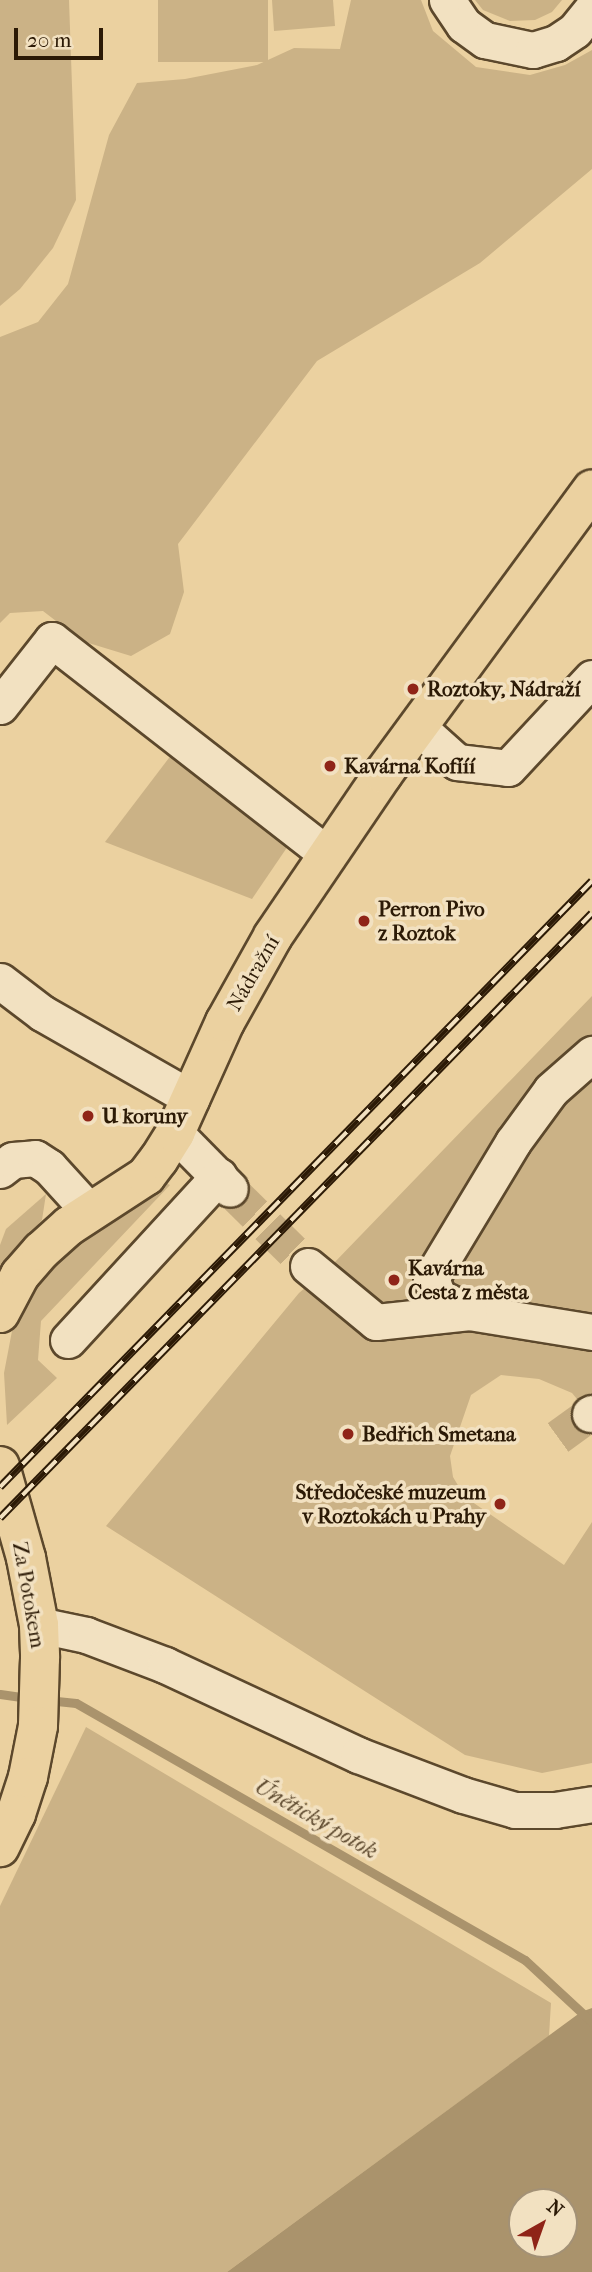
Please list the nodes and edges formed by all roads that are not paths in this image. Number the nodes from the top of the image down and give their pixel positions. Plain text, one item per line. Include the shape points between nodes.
1 (447, 0) edge
2 (592, 9) edge
3 (592, 489) edge
4 (592, 678) edge
5 (0, 706) edge
6 (418, 727) junction
7 (327, 854) junction
8 (0, 981) edge
9 (592, 1054) edge
10 (191, 1098) junction
11 (174, 1133) junction
12 (7, 1158) edge
13 (90, 1212) junction
14 (308, 1266) tunnel mouth
15 (469, 1312) junction
16 (0, 1313) edge
17 (592, 1332) edge
18 (68, 1340) dead end
19 (0, 1466) edge
20 (39, 1642) junction
21 (592, 1804) edge
22 (0, 1847) edge

1 - 2 street via 464,25 485,40 533,50 556,43 575,30
3 - 6 main road, Nádražní
4 - 6 street via 508,768 457,762
5 - 7 street via 52,640
6 - 7 main road, Nádražní
7 - 10 main road, Nádražní via 273,936 225,1022
8 - 10 street via 42,1013
9 - 15 street via 551,1090 521,1131 431,1278 438,1297
10 - 11 main road, Nádražní
11 - 13 main road, Nádražní via 146,1176
11 - 18 street via 224,1182
12 - 13 street via 35,1158 49,1167
13 - 16 main road via 41,1251 20,1275
14 - 15 street via 376,1322
15 - 17 street
19 - 20 main road, Za Potokem via 26,1558
20 - 21 street via 86,1635 165,1665 358,1755 463,1796 515,1810
20 - 22 main road, Za Potokem via 38,1726 28,1777

